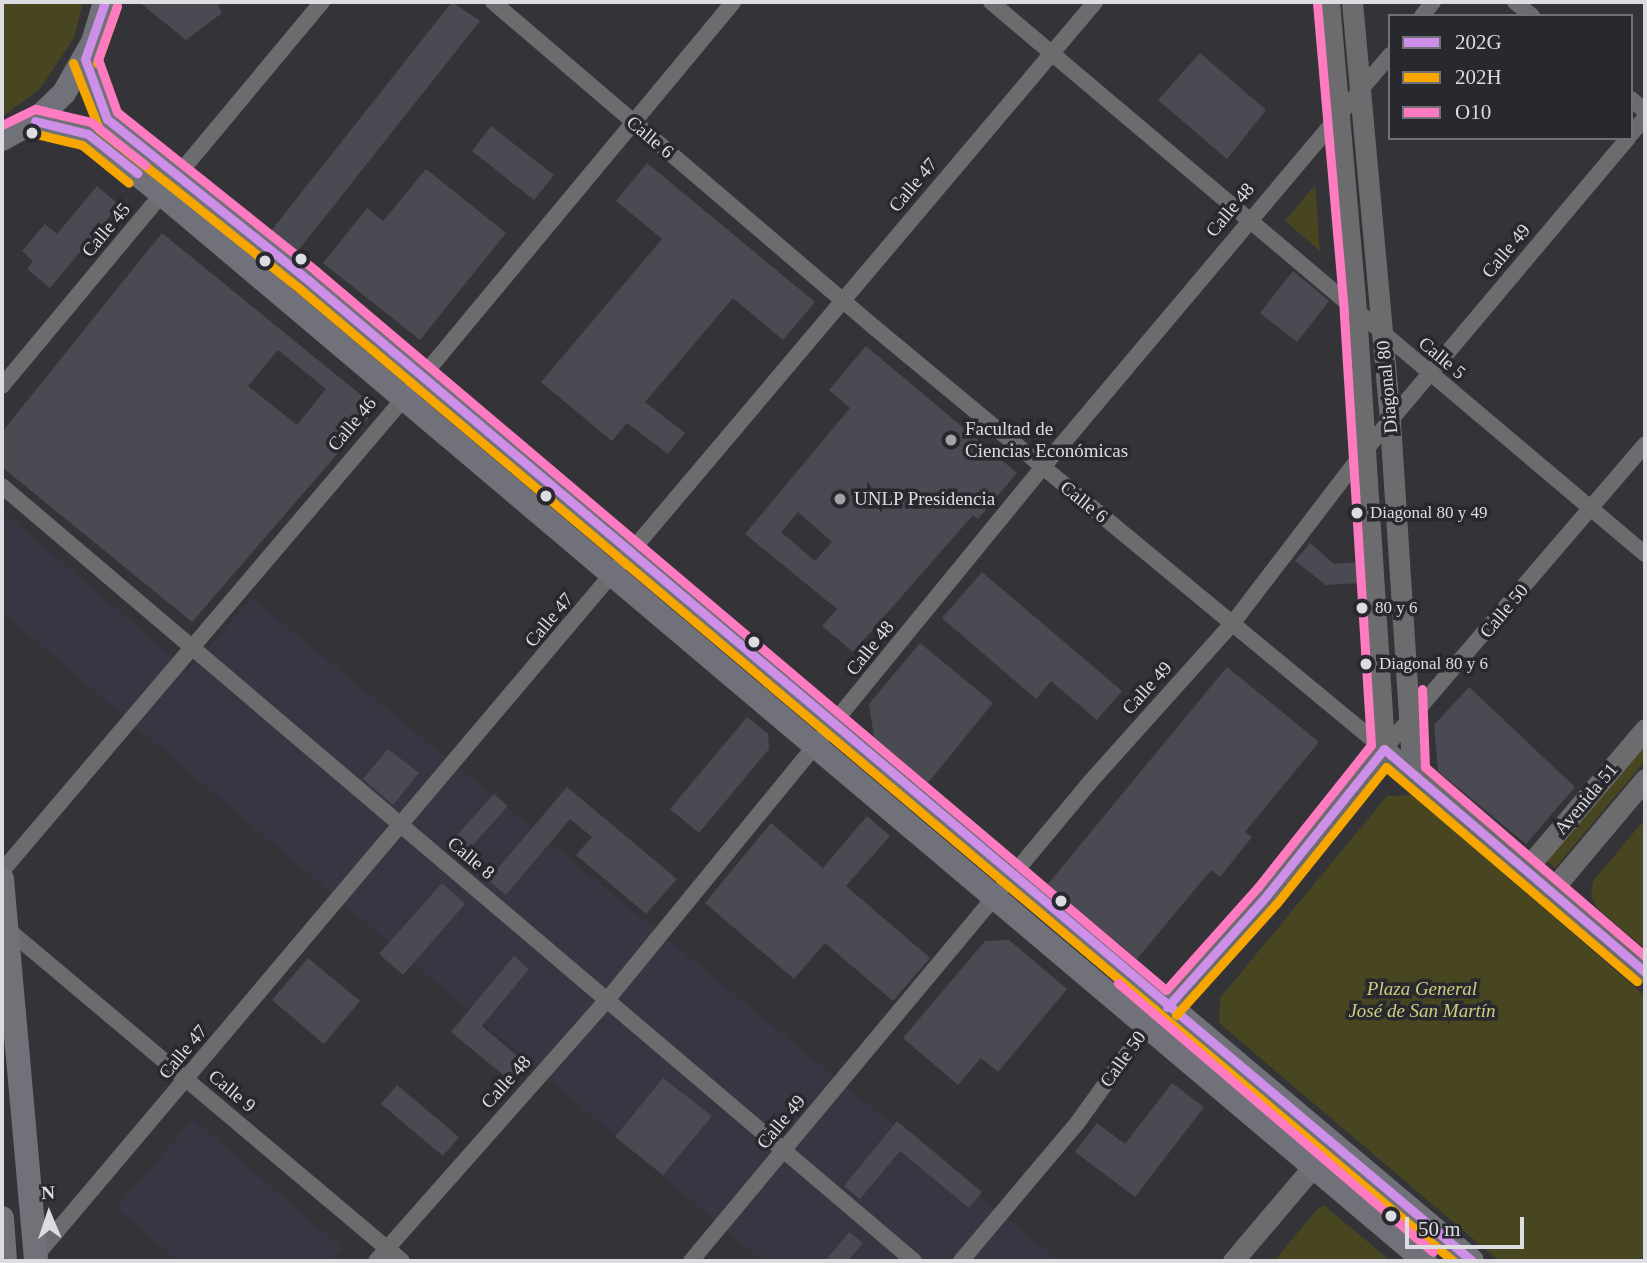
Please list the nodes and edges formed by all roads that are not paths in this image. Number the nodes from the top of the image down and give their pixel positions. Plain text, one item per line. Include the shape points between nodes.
1 (105, 2) edge
2 (322, 2) edge
3 (493, 2) edge
4 (733, 2) edge
5 (991, 2) edge
6 (1095, 2) edge
7 (1329, 2) edge
8 (1352, 2) edge
9 (1515, 2) edge
10 (1530, 14) edge
11 (1052, 53) junction
12 (1388, 57) edge
13 (85, 59) junction
14 (1360, 91) junction
15 (1340, 114) junction
16 (1645, 118) edge
17 (35, 121) junction
18 (633, 122) junction
19 (1633, 132) edge
20 (2, 139) edge
21 (1627, 140) edge
22 (171, 186) junction
23 (1248, 220) junction
24 (843, 301) junction
25 (1356, 311) junction
26 (1382, 335) junction
27 (1430, 374) junction
28 (422, 377) junction
29 (2, 386) edge
30 (403, 396) junction
31 (1390, 422) junction
32 (1645, 445) edge
33 (1362, 454) junction
34 (1042, 468) junction
35 (2, 486) edge
36 (1591, 509) junction
37 (631, 553) junction
38 (1645, 554) edge
39 (614, 575) junction
40 (1232, 624) junction
41 (191, 648) junction
42 (1411, 719) junction
43 (836, 725) junction
44 (1645, 729) edge
45 (819, 746) junction
46 (1384, 749) junction
47 (1413, 772) junction
48 (1645, 779) edge
49 (400, 825) junction
50 (1526, 869) junction
51 (2, 871) edge
52 (1016, 876) junction
53 (2, 880) edge
54 (1551, 891) junction
55 (999, 897) junction
56 (4, 927) edge
57 (1645, 972) edge
58 (607, 1000) junction
59 (1167, 1007) junction
60 (1148, 1025) junction
61 (187, 1080) junction
62 (784, 1151) junction
63 (1311, 1169) junction
64 (2, 1218) edge
65 (387, 1248) junction
66 (35, 1259) edge
67 (5, 1261) edge
68 (376, 1261) edge
69 (402, 1261) edge
70 (691, 1261) edge
71 (914, 1261) edge
72 (961, 1261) edge
73 (1233, 1261) edge
74 (1424, 1261) edge
75 (1472, 1261) edge

1 - 13 main road
2 - 22 street, Calle 45
3 - 18 street, Calle 6
4 - 18 street, Calle 46
5 - 11 street, Calle 5
6 - 11 street, Calle 47
7 - 15 main road, Diagonal 80
8 - 14 main road, Diagonal 80
9 - 10 street
11 - 23 street, Calle 5
11 - 24 street, Calle 47
12 - 14 street, Calle 48
13 - 17 main road via 64,93
13 - 22 main road via 107,119
14 - 15 street, Calle 48
14 - 26 main road, Diagonal 80
15 - 23 street, Calle 48
15 - 25 main road, Diagonal 80
16 - 19 street, Calle 49
17 - 20 main road
17 - 22 main road via 88,134
18 - 24 street, Calle 6
18 - 28 street, Calle 46
21 - 27 street, Calle 49
22 - 28 main road
22 - 29 street, Calle 45
22 - 30 main road
23 - 25 street, Calle 5
23 - 34 street, Calle 48
24 - 34 street, Calle 6
24 - 37 street, Calle 47
25 - 26 street, Calle 5
25 - 33 main road, Diagonal 80
26 - 27 street, Calle 5
26 - 31 main road, Diagonal 80
27 - 31 street, Calle 49
27 - 36 street, Calle 5
28 - 30 street, Calle 46
28 - 37 main road
30 - 39 main road
30 - 41 street, Calle 46
31 - 33 street, Calle 49
31 - 42 main road, Diagonal 80
32 - 36 street, Calle 50
33 - 40 street, Calle 49
33 - 46 main road, Diagonal 80
34 - 40 street, Calle 6
34 - 43 street, Calle 48
35 - 41 street, Calle 8
36 - 38 street, Calle 5
36 - 42 street, Calle 50
37 - 39 street, Calle 47
37 - 43 main road
39 - 45 main road
39 - 49 street, Calle 47
40 - 46 street, Calle 6
40 - 52 street, Calle 49 via 1091,781
41 - 49 street, Calle 8
41 - 51 street, Calle 46
42 - 46 street, Calle 50
42 - 47 main road, Diagonal 80
43 - 45 street, Calle 48
43 - 52 main road
44 - 50 main road, Avenida 51
45 - 55 main road
45 - 58 street, Calle 48
46 - 47 main road, Calle 6
46 - 59 main road, Calle 50 via 1267,895
47 - 50 main road, Calle 6
48 - 54 main road, Avenida 51
49 - 58 street, Calle 8
49 - 61 street, Calle 47
50 - 54 main road, Calle 6
52 - 55 street, Calle 49
52 - 59 main road
53 - 56 main road
54 - 57 main road, Calle 6
55 - 60 main road
55 - 62 street, Calle 49
56 - 61 street, Calle 9
56 - 66 main road
58 - 62 street, Calle 8
58 - 65 street, Calle 48
59 - 60 main road, Calle 50
59 - 75 main road
60 - 63 main road
60 - 72 street, Calle 50 via 1078,1122
61 - 65 street, Calle 9
61 - 66 street, Calle 47
62 - 70 street, Calle 49
62 - 71 street, Calle 8
63 - 73 main road
63 - 74 main road
64 - 67 main road
65 - 68 street, Calle 48
65 - 69 street, Calle 9

